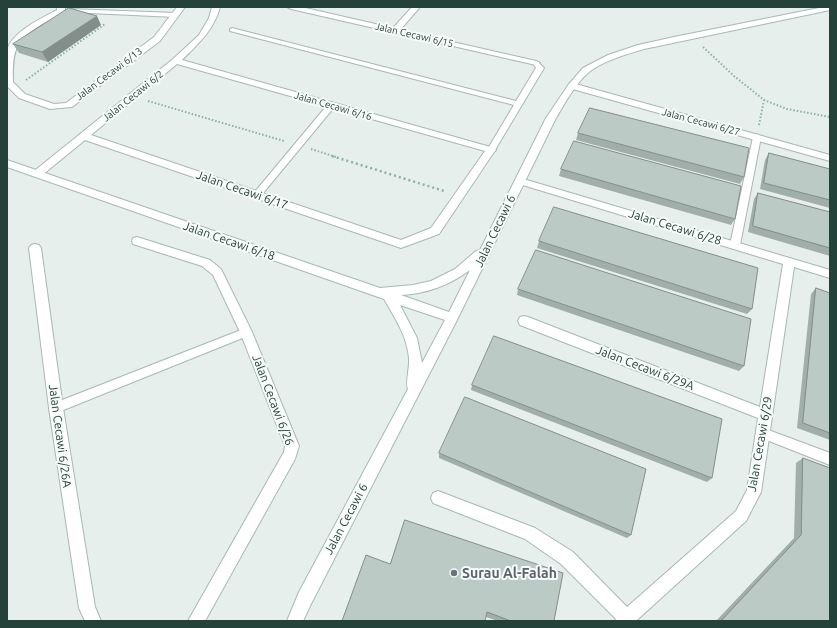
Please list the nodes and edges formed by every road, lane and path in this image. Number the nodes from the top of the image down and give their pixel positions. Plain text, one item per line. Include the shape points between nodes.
1 (181, 7) edge
2 (216, 7) edge
3 (291, 7) edge
4 (416, 7) edge
5 (830, 8) edge
6 (61, 9) edge
7 (120, 13) junction
8 (176, 15) junction
9 (232, 30) dead end
10 (395, 31) junction
11 (690, 36) junction
12 (176, 61) junction
13 (536, 63) joint
14 (572, 86) junction
15 (14, 89) junction
16 (764, 100) junction
17 (518, 104) junction
18 (332, 105) junction
19 (830, 117) edge
20 (84, 136) junction
21 (757, 137) junction
22 (491, 150) junction
23 (830, 158) edge
24 (7, 163) edge
25 (37, 174) junction
26 (520, 181) junction
27 (256, 196) junction
28 (137, 240) dead end
29 (488, 245) junction
30 (735, 245) junction
31 (35, 248) dead end
32 (789, 262) junction
33 (830, 274) edge
34 (382, 294) junction
35 (452, 318) junction
36 (524, 321) dead end
37 (246, 332) junction
38 (410, 398) junction
39 (56, 408) junction
40 (766, 415) junction
41 (763, 433) junction
42 (830, 459) edge
43 (438, 498) dead end
44 (626, 620) edge
45 (93, 621) edge
46 (196, 621) edge
47 (295, 621) edge

1 - 8 street, Jalan Cecawi 6/13
2 - 12 street, Jalan Cecawi 6/2 via 213,18 202,36
3 - 10 street, Jalan Cecawi 6/15
4 - 10 street
5 - 11 street, Jalan Cecawi 6
6 - 7 lane
6 - 15 street via 24,33 15,43 9,57 9,83
7 - 8 lane
7 - 15 path
8 - 15 street, Jalan Cecawi 6/13 via 157,39 69,105 53,107 22,96
9 - 17 lane
10 - 13 street, Jalan Cecawi 6/15
11 - 14 street, Jalan Cecawi 6 via 611,57 586,70
11 - 16 path
12 - 18 street, Jalan Cecawi 6/16
12 - 20 street, Jalan Cecawi 6/2
13 - 17 lane via 540,68
14 - 21 street, Jalan Cecawi 6/27
14 - 26 street, Jalan Cecawi 6 via 552,118
16 - 19 path via 787,109
16 - 21 path
17 - 22 lane
18 - 22 street, Jalan Cecawi 6/16
18 - 27 lane
20 - 25 street, Jalan Cecawi 6/2
20 - 27 street, Jalan Cecawi 6/17
21 - 23 street, Jalan Cecawi 6/27
21 - 30 lane
22 - 27 street, Jalan Cecawi 6/17 via 434,231 401,244
24 - 25 street, Jalan Cecawi 6/18
25 - 34 street, Jalan Cecawi 6/18
26 - 29 street, Jalan Cecawi 6
26 - 30 street, Jalan Cecawi 6/28
28 - 37 street, Jalan Cecawi 6/26 via 214,269
29 - 34 street via 471,264 446,279 417,289
29 - 35 street, Jalan Cecawi 6
30 - 32 street, Jalan Cecawi 6/28
31 - 39 street, Jalan Cecawi 6/26A
32 - 33 street, Jalan Cecawi 6/28
32 - 40 street, Jalan Cecawi 6/29
34 - 35 street, Jalan Cecawi 6/18
34 - 38 street via 406,324 412,340 415,378
35 - 38 street, Jalan Cecawi 6
36 - 40 street, Jalan Cecawi 6/29A
37 - 39 lane
37 - 46 street, Jalan Cecawi 6/26 via 292,442 292,450
38 - 47 street, Jalan Cecawi 6
39 - 45 street, Jalan Cecawi 6/26A via 87,608
40 - 41 street, Jalan Cecawi 6/29
41 - 42 lane
41 - 44 street, Jalan Cecawi 6/29 via 754,492 741,516
43 - 44 street via 530,533 567,558

